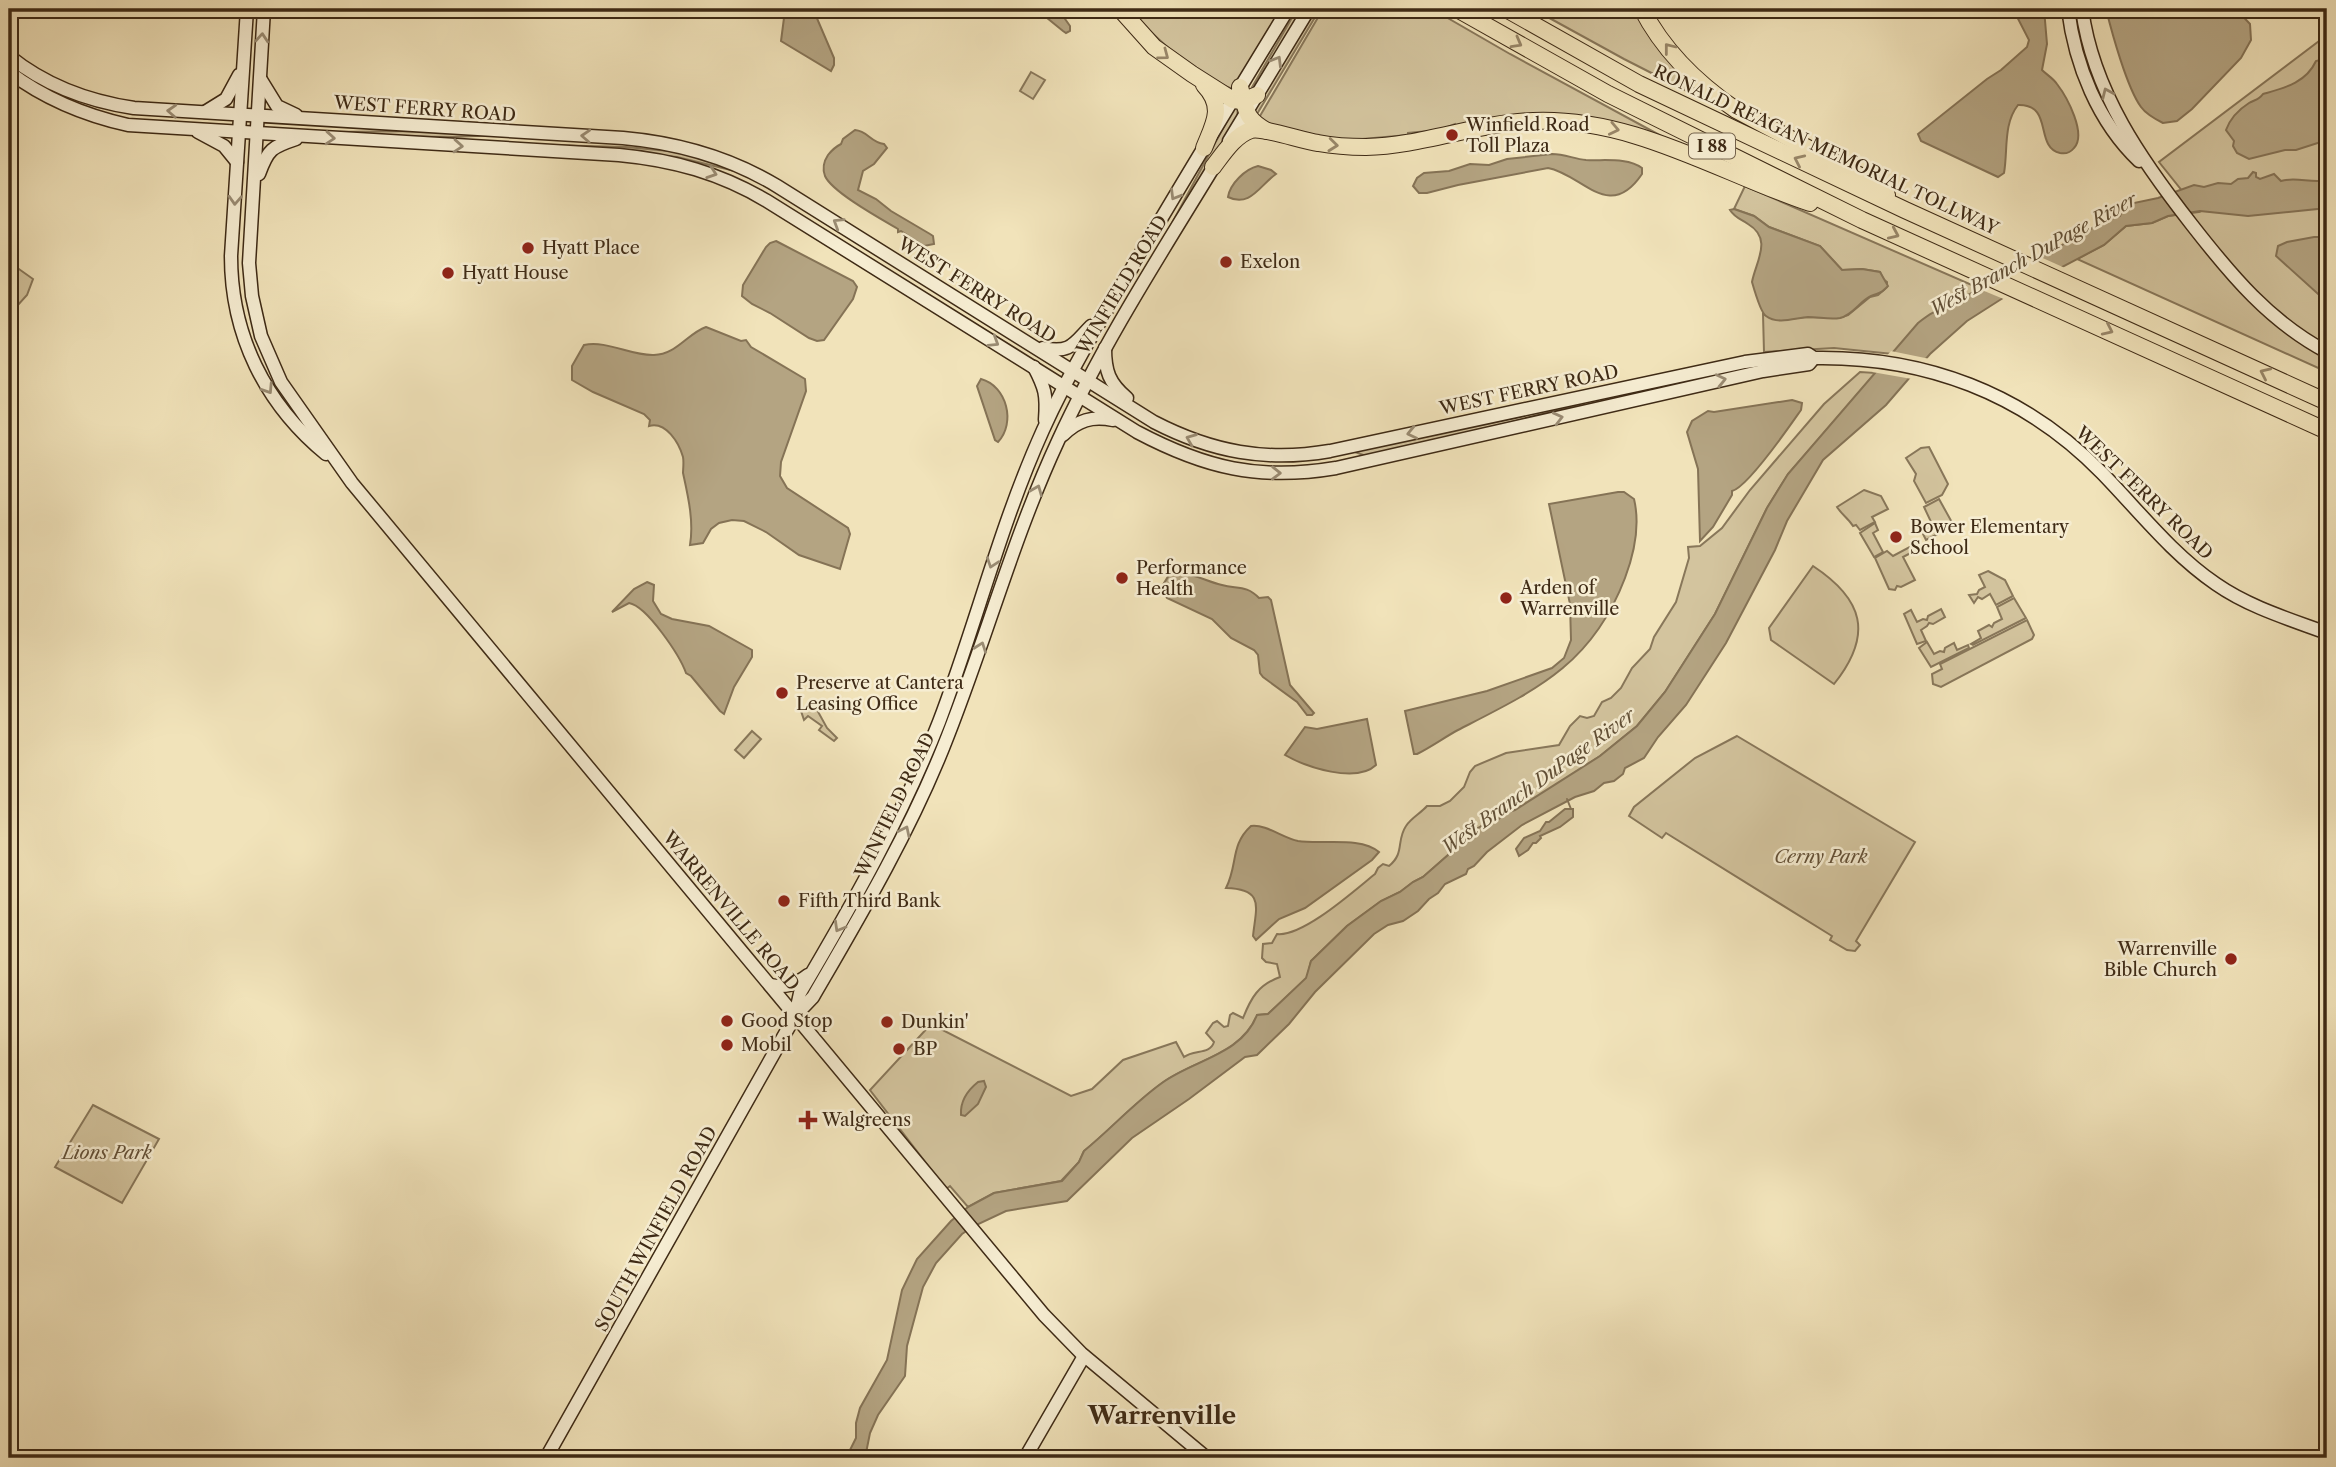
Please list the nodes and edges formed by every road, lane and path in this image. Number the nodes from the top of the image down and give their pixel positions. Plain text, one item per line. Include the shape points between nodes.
1 (247, 9) edge
2 (264, 9) edge
3 (1120, 9) edge
4 (1288, 9) edge
5 (1308, 9) edge
6 (1458, 9) edge
7 (1506, 9) edge
8 (1642, 9) edge
9 (2068, 9) edge
10 (2082, 9) edge
11 (9, 56) edge
12 (243, 65) junction
13 (9, 72) edge
14 (1192, 74) junction
15 (260, 78) junction
16 (1244, 99) junction
17 (204, 113) junction
18 (240, 115) junction
19 (257, 116) junction
20 (303, 119) junction
21 (191, 129) junction
22 (1267, 131) junction
23 (239, 132) junction
24 (256, 133) junction
25 (304, 136) junction
26 (1204, 148) junction
27 (237, 162) junction
28 (1213, 167) junction
29 (2156, 178) junction
30 (254, 187) junction
31 (1905, 210) junction
32 (1862, 220) junction
33 (232, 285) junction
34 (1104, 313) junction
35 (1033, 346) junction
36 (1105, 346) junction
37 (2327, 352) edge
38 (1814, 358) junction
39 (272, 366) junction
40 (1033, 367) junction
41 (1072, 370) junction
42 (1087, 380) junction
43 (1064, 386) junction
44 (1079, 396) junction
45 (2327, 402) edge
46 (1119, 421) junction
47 (1154, 422) junction
48 (1044, 428) junction
49 (2327, 431) edge
50 (1058, 440) junction
51 (333, 460) junction
52 (2327, 633) edge
53 (813, 971) junction
54 (770, 985) junction
55 (795, 1016) junction
56 (1084, 1356) junction
57 (546, 1458) edge
58 (1024, 1458) edge
59 (1207, 1458) edge

1 - 12 main road, WARRENVILLE ROAD
15 -> 2 main road, WARRENVILLE ROAD
3 -> 14 highway via 1154,47
4 - 16 main road, WINFIELD ROAD
16 -> 5 main road, WINFIELD ROAD
6 -> 32 highway, I 88 via 1608,94
31 -> 7 highway, RONALD REAGAN MEMORIAL TOLLWAY / I 88 via 1639,84
31 -> 8 highway via 1870,181 1716,97 1676,57
9 - 29 main road via 2084,77 2102,112 2128,151
29 -> 10 main road via 2105,89
17 -> 11 main road via 87,99 48,83
12 - 17 main road via 230,94
12 - 18 main road, WARRENVILLE ROAD
13 - 21 main road via 57,102 98,118
14 - 16 highway
14 - 26 highway via 1216,102
15 - 19 main road, WARRENVILLE ROAD
15 - 20 main road via 277,106
16 - 22 highway via 1253,123
16 - 26 main road, WINFIELD ROAD
16 - 28 main road, WINFIELD ROAD
17 - 18 main road
18 - 19 main road, WEST FERRY ROAD
18 - 23 main road, WARRENVILLE ROAD
19 - 20 main road, WEST FERRY ROAD
19 - 24 main road, WARRENVILLE ROAD
35 -> 20 main road, WEST FERRY ROAD via 777,186 712,154 623,138
21 - 23 main road
21 - 27 main road via 218,142
22 - 28 highway via 1243,135
22 -> 32 highway via 1317,143 1364,147 1532,121 1589,124 1647,138 1788,196
23 - 24 main road
23 - 27 main road, WARRENVILLE ROAD
24 - 25 main road, WEST FERRY ROAD
24 - 30 main road, WARRENVILLE ROAD
25 - 30 main road via 267,153
25 -> 40 main road, WEST FERRY ROAD via 626,156 706,171 767,201
26 -> 34 main road, WINFIELD ROAD
27 -> 33 main road, WARRENVILLE ROAD
28 - 36 main road, WINFIELD ROAD
29 - 37 main road via 2262,307
30 - 39 main road, WARRENVILLE ROAD via 250,278 255,316
45 -> 31 highway, RONALD REAGAN MEMORIAL TOLLWAY / I 88
32 -> 49 highway, I 88
33 - 39 main road via 240,295 259,356
33 -> 51 main road, WARRENVILLE ROAD via 241,331 257,372 290,421
34 - 35 main road via 1069,348 1054,351
34 - 41 main road, WINFIELD ROAD
35 - 41 main road, WEST FERRY ROAD
36 - 42 main road, WINFIELD ROAD
36 - 47 main road via 1109,380
46 -> 38 main road, WEST FERRY ROAD via 1163,447 1209,464 1249,472 1317,471 1810,363
38 -> 47 main road, WEST FERRY ROAD via 1808,354 1745,362 1310,455 1231,451 1199,443
38 - 52 main road, WEST FERRY ROAD via 1887,361 1948,376 2005,400 2054,431 2099,470 2216,584
39 - 51 main road, WARRENVILLE ROAD
40 - 43 main road, WEST FERRY ROAD
40 - 48 main road via 1047,400
41 - 42 main road, WEST FERRY ROAD
41 - 43 main road, WINFIELD ROAD
42 - 44 main road, WINFIELD ROAD
42 - 47 main road, WEST FERRY ROAD
43 - 44 main road, WEST FERRY ROAD
43 - 48 main road, WINFIELD ROAD
44 - 46 main road, WEST FERRY ROAD
44 - 50 main road, WINFIELD ROAD
46 - 50 main road via 1090,417
48 -> 53 main road, WINFIELD ROAD via 1011,508 927,752 887,841
55 -> 50 main road, WINFIELD ROAD via 813,997 843,945 923,793
51 - 54 main road, WARRENVILLE ROAD
53 - 54 main road via 791,985
53 - 55 main road, WINFIELD ROAD via 800,993
54 - 55 main road, WARRENVILLE ROAD
55 - 56 main road, WARRENVILLE ROAD via 1002,1267
55 - 57 main road, SOUTH WINFIELD ROAD
56 - 58 main road
56 - 59 main road, WARRENVILLE ROAD

